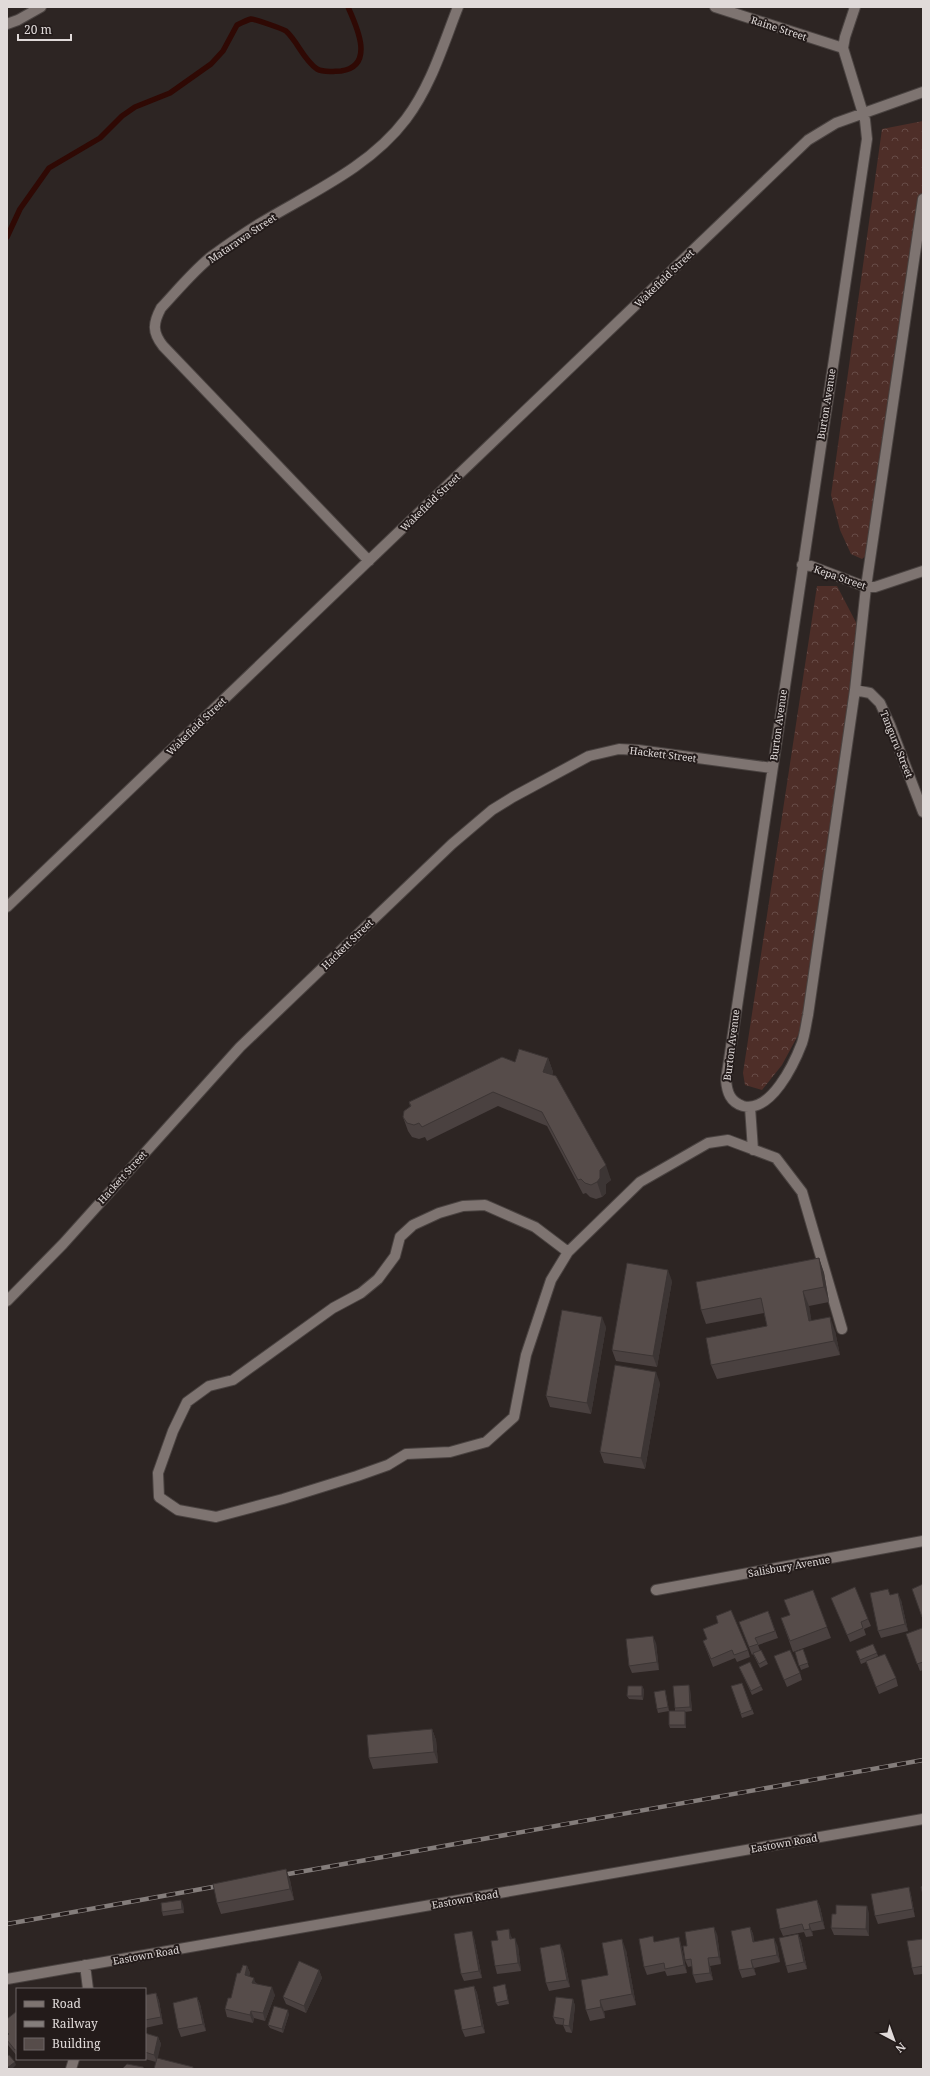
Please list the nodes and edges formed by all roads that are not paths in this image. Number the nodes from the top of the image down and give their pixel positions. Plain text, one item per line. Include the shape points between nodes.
1 (41, 7) edge
2 (458, 7) edge
3 (714, 7) edge
4 (855, 7) edge
5 (7, 24) edge
6 (843, 48) junction
7 (922, 94) edge
8 (863, 113) junction
9 (923, 199) edge
10 (369, 560) junction
11 (802, 565) junction
12 (923, 571) edge
13 (866, 587) junction
14 (856, 690) junction
15 (772, 768) junction
16 (923, 812) edge
17 (7, 907) edge
18 (750, 1107) junction
19 (753, 1150) junction
20 (568, 1252) junction
21 (7, 1301) edge
22 (842, 1329) dead end
23 (923, 1541) edge
24 (656, 1590) dead end
25 (923, 1818) edge
26 (85, 1965) junction
27 (7, 1979) edge
28 (88, 1988) edge

1 - 5 street
2 - 10 street, Matarawa Street via 421,97 390,138 370,157 258,224 211,257 161,308 154,328 163,346
3 - 6 street, Raine Street
4 - 6 street
6 - 8 street, Burton Avenue
7 - 8 street, Wakefield Street
8 - 10 street, Wakefield Street via 821,131 794,152
8 - 11 street, Burton Avenue via 867,140
9 - 13 street
10 - 17 street, Wakefield Street
11 - 13 street, Kepa Street
11 - 15 street, Burton Avenue
12 - 13 street, Kepa Street via 875,588
13 - 14 street
14 - 16 street, Tanguru Street via 870,693 880,703
14 - 18 street via 802,1042 773,1094 763,1103
15 - 18 street, Burton Avenue via 726,1080 727,1093 733,1101
15 - 21 street, Hackett Street via 619,749 590,756 535,784 492,810 452,844 240,1047 63,1244
18 - 19 street
19 - 20 street via 728,1140 708,1143 640,1182
19 - 22 street via 776,1158 802,1192
20 - 20 street via 551,1280 526,1355 514,1417 486,1442 450,1452 406,1454 388,1465 357,1476 216,1517 178,1510 159,1497 158,1473 187,1402 210,1386 233,1380 333,1308 361,1293 378,1279 395,1256 400,1237 413,1225 463,1206 485,1205 535,1227
23 - 24 street, Salisbury Avenue
25 - 26 street, Eastown Road
26 - 27 street, Eastown Road
26 - 28 street

